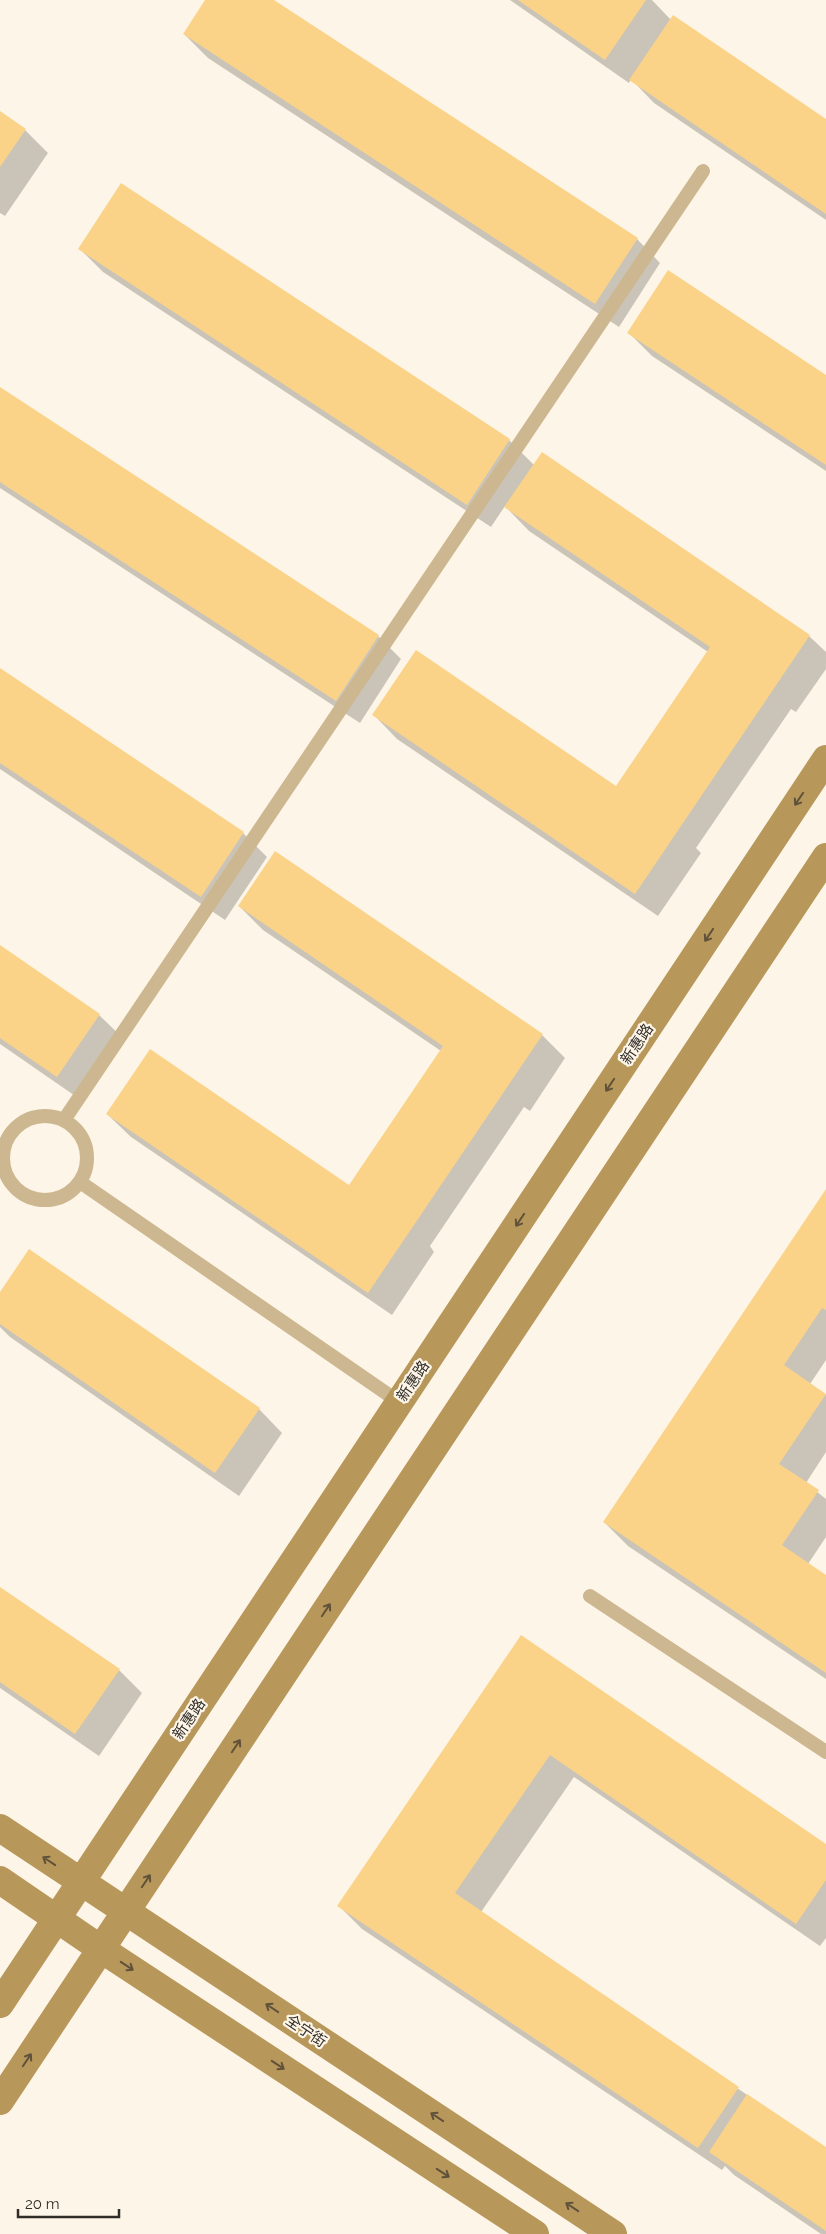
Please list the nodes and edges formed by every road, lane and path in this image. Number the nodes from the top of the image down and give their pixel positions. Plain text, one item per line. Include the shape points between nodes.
1 (702, 171) dead end
2 (826, 759) edge
3 (826, 857) edge
4 (64, 1120) junction
5 (4, 1135) edge
6 (80, 1182) junction
7 (399, 1402) junction
8 (590, 1596) dead end
9 (826, 1752) edge
10 (0, 1828) edge
11 (0, 1880) edge
12 (81, 1882) junction
13 (126, 1912) junction
14 (57, 1918) junction
15 (101, 1949) junction
16 (0, 2004) edge
17 (0, 2101) edge
18 (535, 2234) edge
19 (613, 2234) edge

1 - 4 lane
2 -> 7 street, 新惠路
13 -> 3 street
4 - 5 lane via 47,1115 31,1118
4 - 6 lane via 76,1128 84,1141 88,1157
5 - 6 lane via 4,1166 9,1180 18,1190 45,1200 59,1198
6 - 7 lane
7 - 12 street, 新惠路
8 - 9 lane
12 -> 10 street, 全宁街
11 - 14 street
12 - 13 street, 全宁街
12 - 14 street, 新惠路
13 - 15 street
19 -> 13 street, 全宁街
14 - 15 street
14 - 16 street, 新惠路
17 -> 15 street
15 -> 18 street

